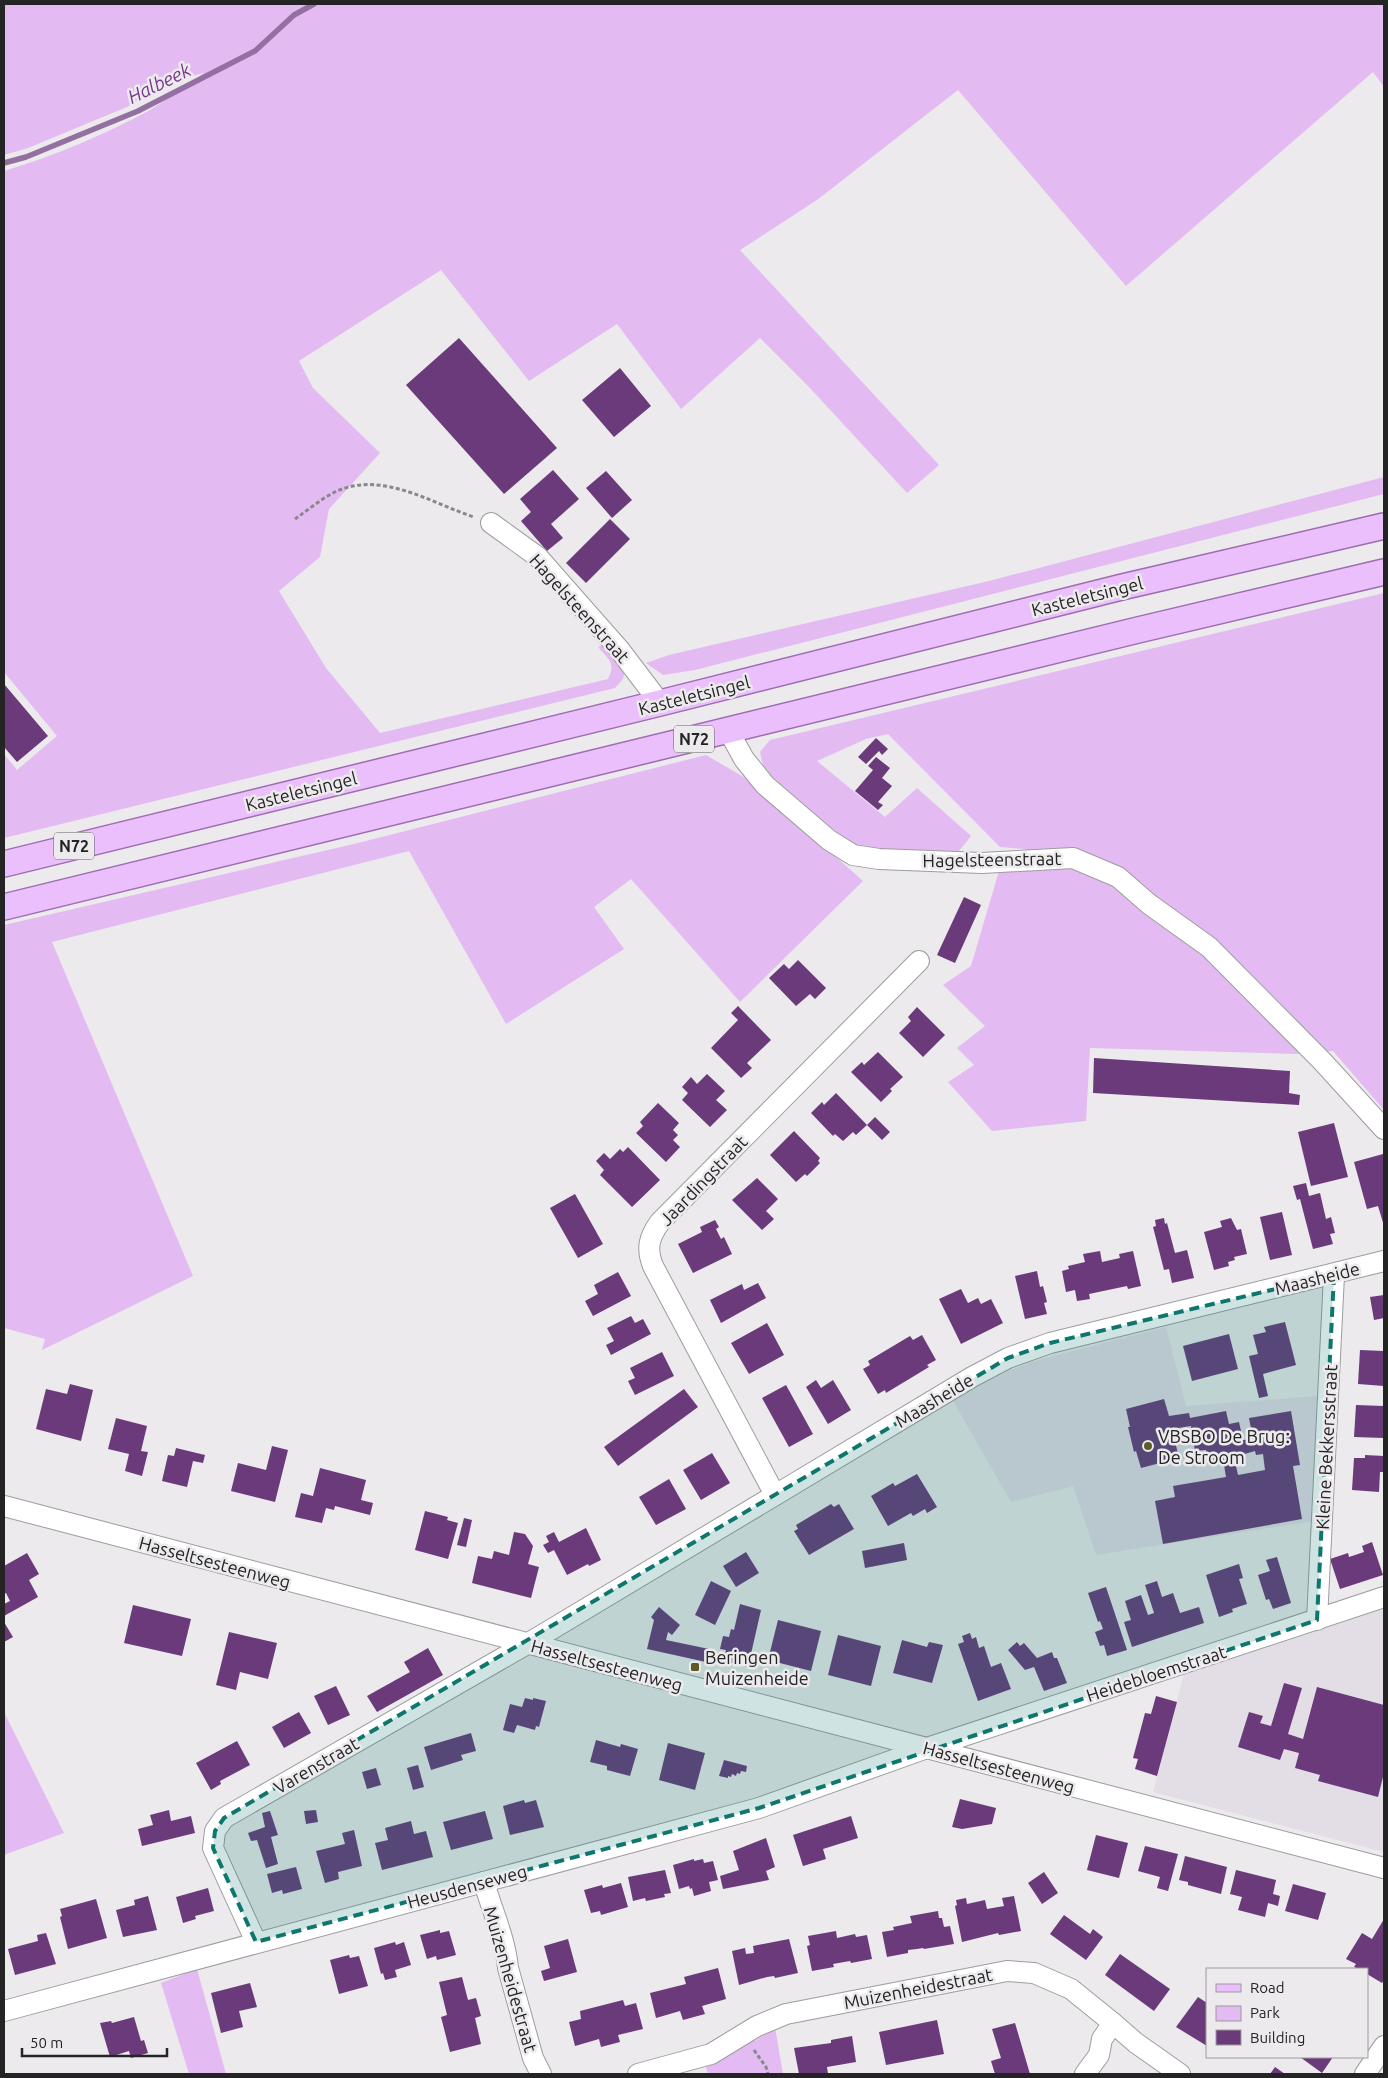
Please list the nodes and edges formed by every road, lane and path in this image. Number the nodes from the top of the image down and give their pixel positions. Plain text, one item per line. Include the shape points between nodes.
1 (295, 519) dead end
2 (491, 523) joint
3 (1384, 526) edge
4 (1384, 572) edge
5 (660, 703) junction
6 (728, 730) junction
7 (4, 864) edge
8 (4, 907) edge
9 (919, 962) dead end
10 (1384, 1129) edge
11 (1384, 1262) edge
12 (1334, 1275) junction
13 (775, 1495) junction
14 (4, 1506) edge
15 (1384, 1597) edge
16 (1317, 1620) junction
17 (527, 1644) junction
18 (927, 1748) junction
19 (1384, 1868) edge
20 (484, 1882) junction
21 (256, 1942) junction
22 (4, 2011) edge
23 (1113, 2023) junction
24 (743, 2036) junction
25 (1384, 2046) edge
26 (541, 2074) edge
27 (638, 2074) edge
28 (767, 2074) edge
29 (1085, 2074) edge
30 (1180, 2074) edge
31 (1365, 2074) edge

1 - 2 path via 337,491 363,484 392,486
2 - 5 street, Hagelsteenstraat via 538,557
3 - 5 main road, Kasteletsingel / N72 via 1122,587
4 - 6 main road, N72
5 - 7 main road, Kasteletsingel / N72
6 - 8 main road, N72
6 - 10 street, Hagelsteenstraat via 744,759 765,785 829,840 853,855 982,863 1073,858 1118,877 1209,947
9 - 13 street, Jaardingstraat via 652,1233 649,1249 653,1266
11 - 12 street, Maasheide
12 - 13 street, Maasheide via 1050,1343 1008,1358
12 - 16 street, Kleine Bekkersstraat
13 - 17 street, Maasheide
14 - 17 street, Hasseltsesteenweg
15 - 16 street, Heidebloemstraat
16 - 18 street, Heidebloemstraat
17 - 18 street, Hasseltsesteenweg
17 - 21 street, Varenstraat via 224,1818 215,1830 213,1848
18 - 19 street, Hasseltsesteenweg
18 - 20 street, Heusdenseweg via 759,1808
20 - 21 street, Heusdenseweg
20 - 26 street, Muizenheidestraat via 492,1913 498,1922 533,2058
21 - 22 street, Heusdenseweg
23 - 24 street, Muizenheidestraat via 1053,1980 1034,1973 1007,1971 786,2014 757,2026
23 - 29 street via 1102,2039 1100,2055
23 - 30 street, Muizenheidestraat via 1136,2044
24 - 27 street, Muizenheidestraat via 711,2054
24 - 28 path
25 - 31 street

